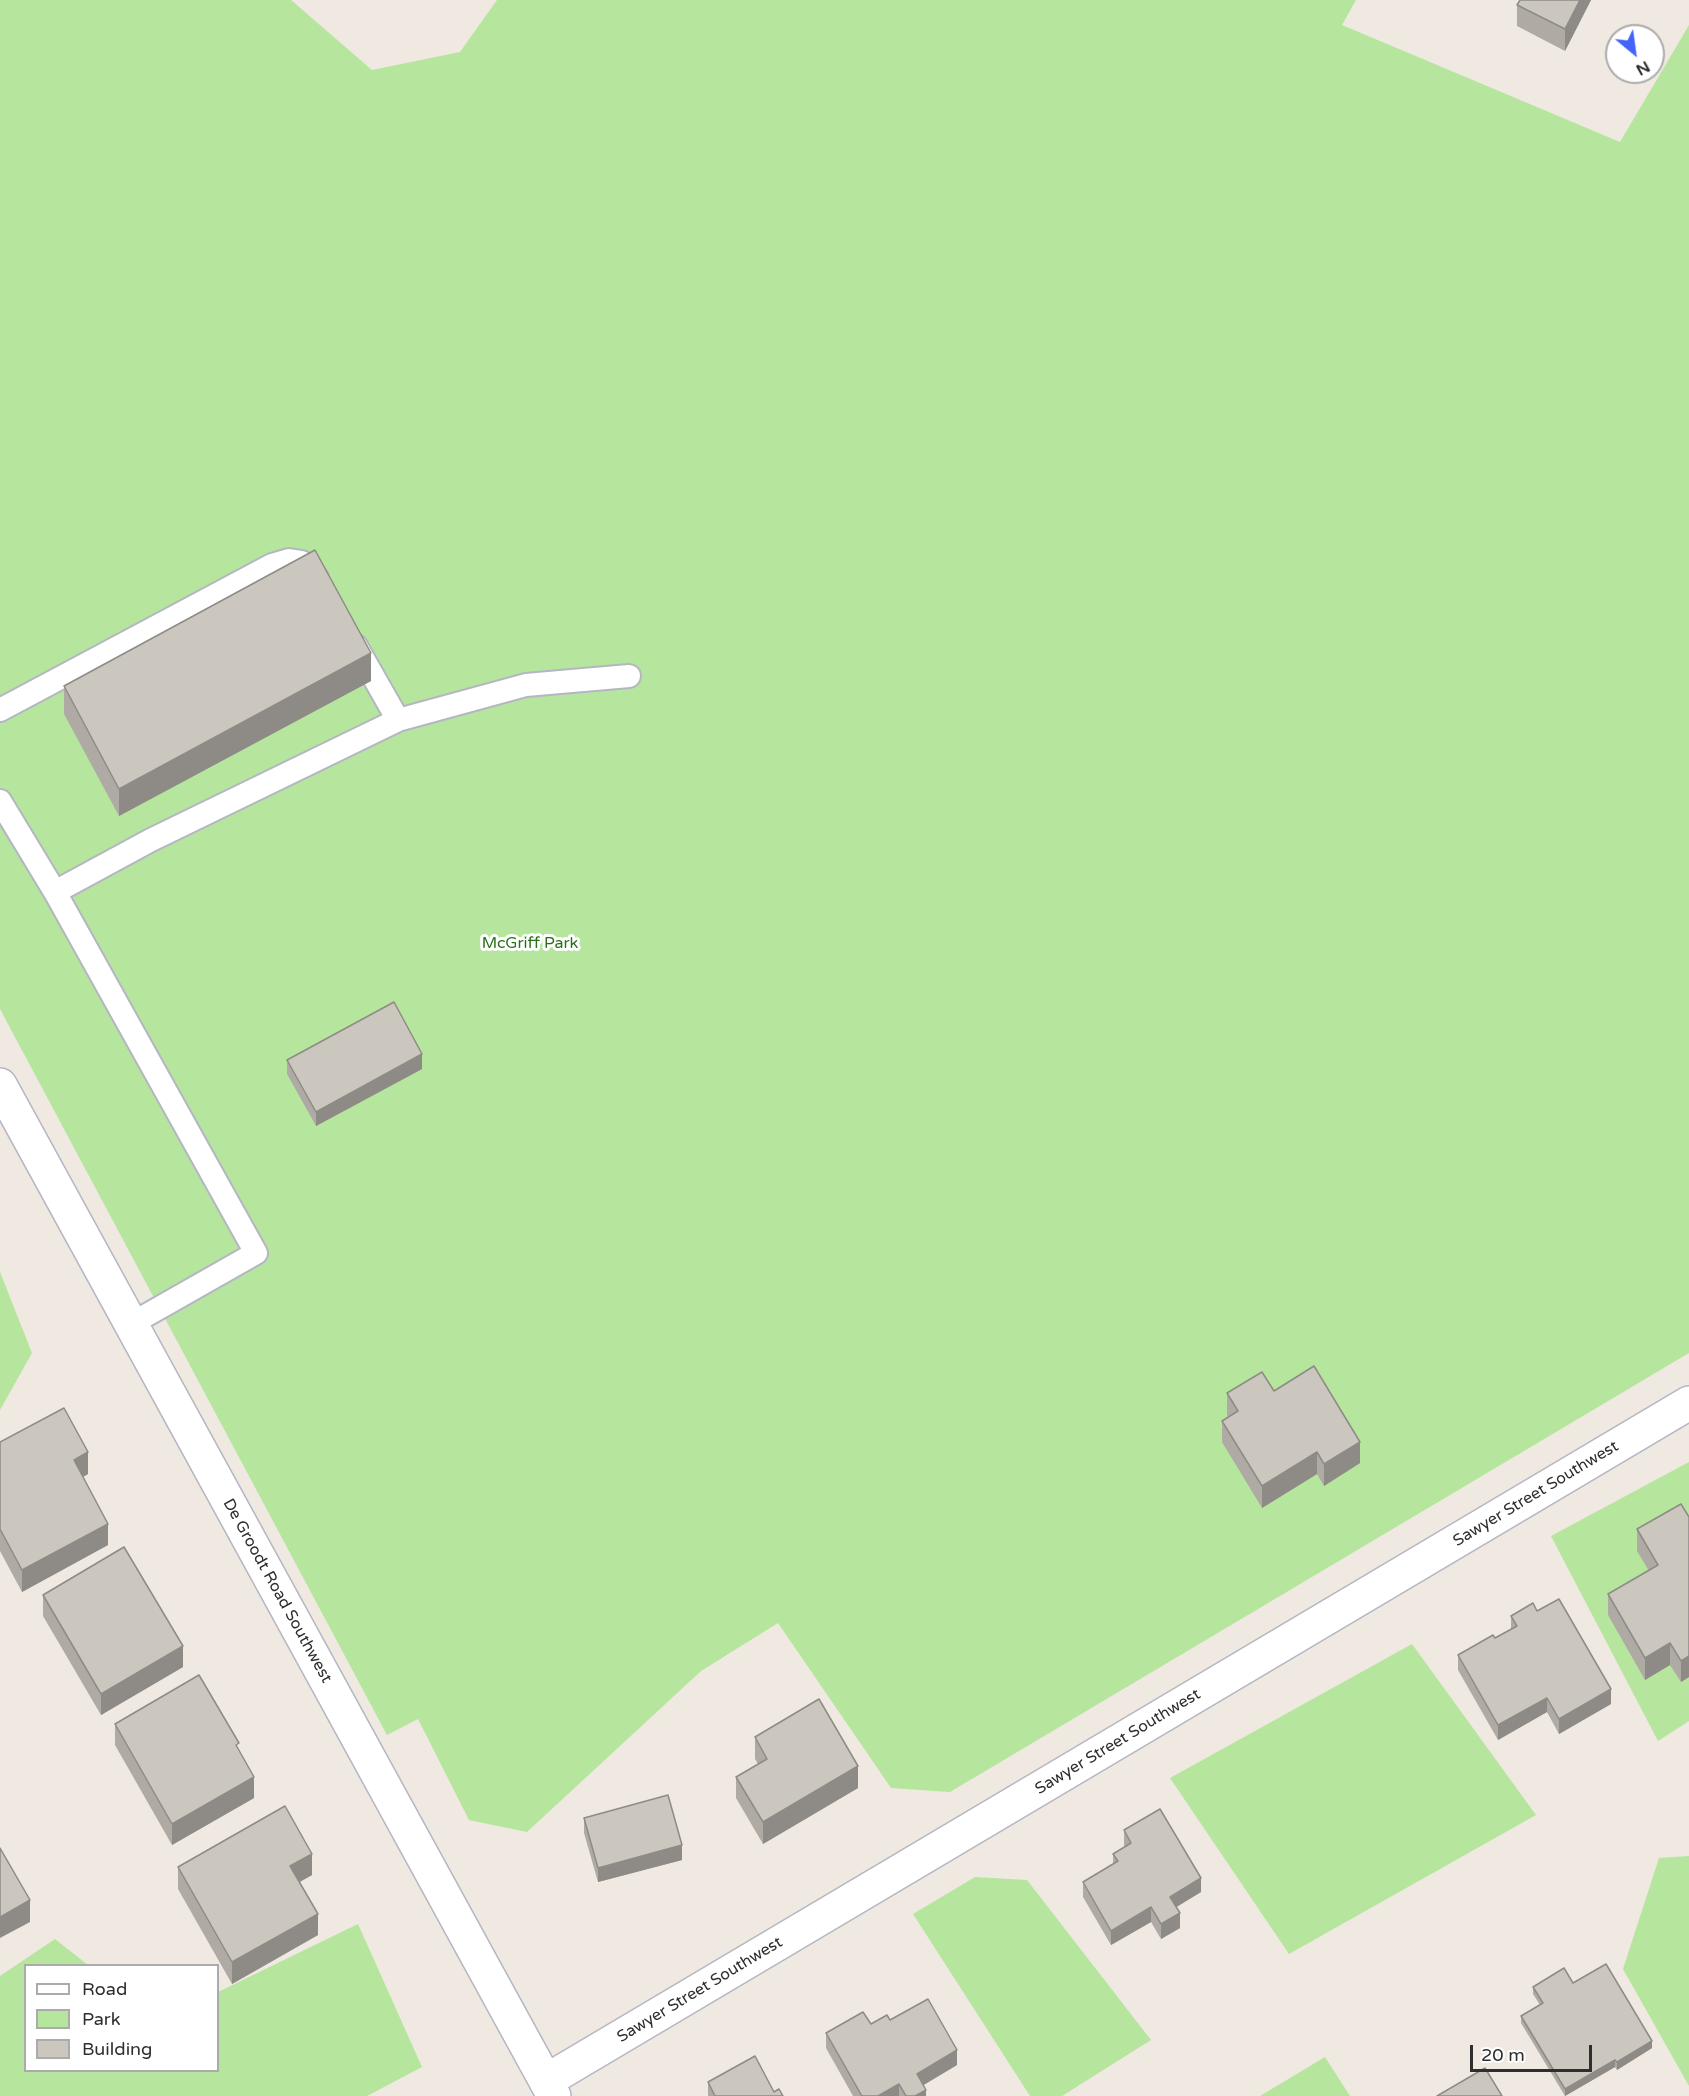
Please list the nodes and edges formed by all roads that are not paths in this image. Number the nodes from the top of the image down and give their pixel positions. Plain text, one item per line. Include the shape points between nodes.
1 (330, 601) edge
2 (347, 631) edge
3 (629, 676) dead end
4 (0, 710) edge
5 (398, 720) junction
6 (0, 801) edge
7 (54, 892) junction
8 (0, 1085) edge
9 (131, 1324) junction
10 (1689, 1403) edge
11 (550, 2089) edge

1 - 4 lane via 313,572 302,562 289,560 272,565
2 - 5 lane
3 - 5 lane via 526,684
5 - 7 lane via 151,840
6 - 7 lane
7 - 9 lane via 256,1253
8 - 9 street, De Groodt Road Southwest
9 - 11 street, De Groodt Road Southwest
10 - 11 street, Sawyer Street Southwest

